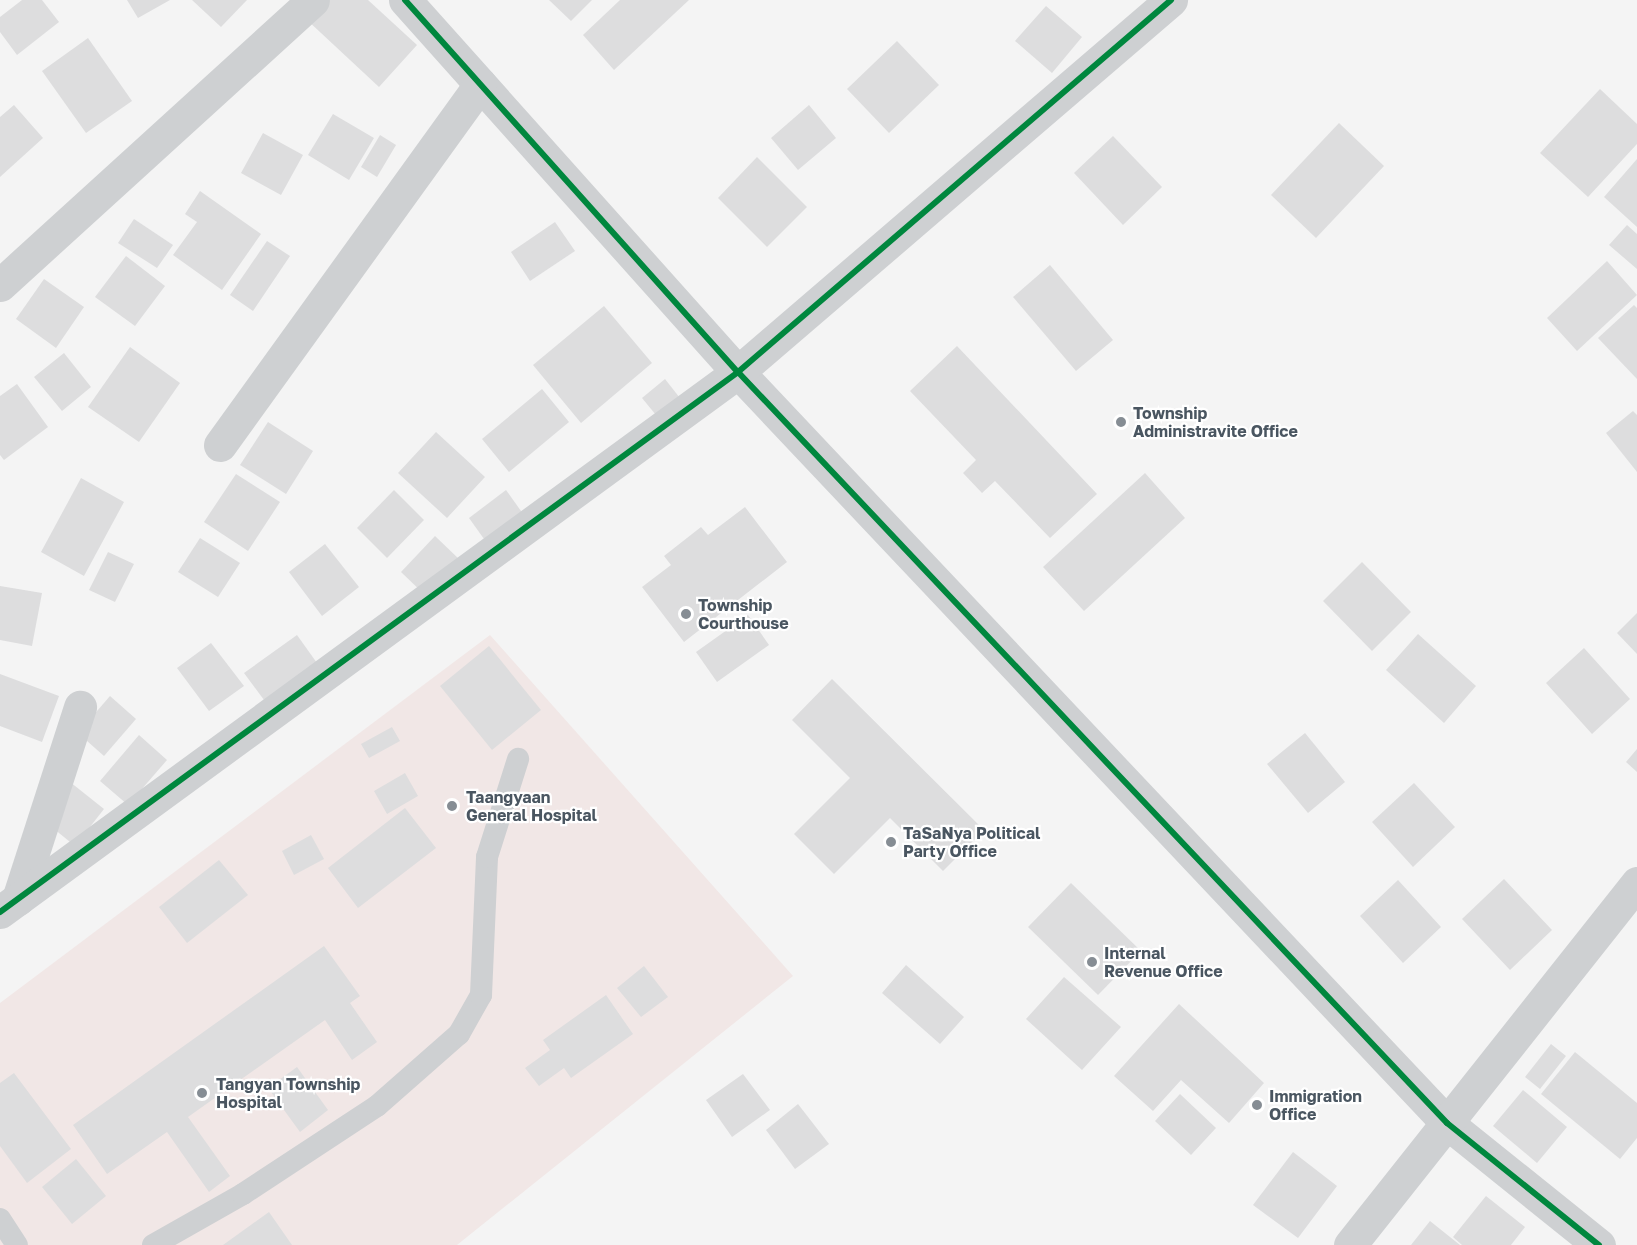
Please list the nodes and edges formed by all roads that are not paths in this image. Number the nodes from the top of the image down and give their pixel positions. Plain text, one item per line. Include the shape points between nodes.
1 (313, 0) edge
2 (405, 0) edge
3 (1171, 0) edge
4 (480, 84) junction
5 (0, 285) edge
6 (738, 372) junction
7 (220, 445) dead end
8 (80, 707) dead end
9 (518, 759) dead end
10 (1637, 883) edge
11 (9, 905) edge
12 (1447, 1123) junction
13 (0, 1219) edge
14 (17, 1245) edge
15 (153, 1245) edge
16 (1350, 1245) edge
17 (1599, 1245) edge

1 - 5 street
2 - 4 street
3 - 6 street
4 - 6 street
4 - 7 street
6 - 11 street
6 - 12 street
8 - 11 street
9 - 15 lane via 487,857 481,995 459,1034 377,1106 243,1194
10 - 12 street
12 - 16 street
12 - 17 street
13 - 14 lane

